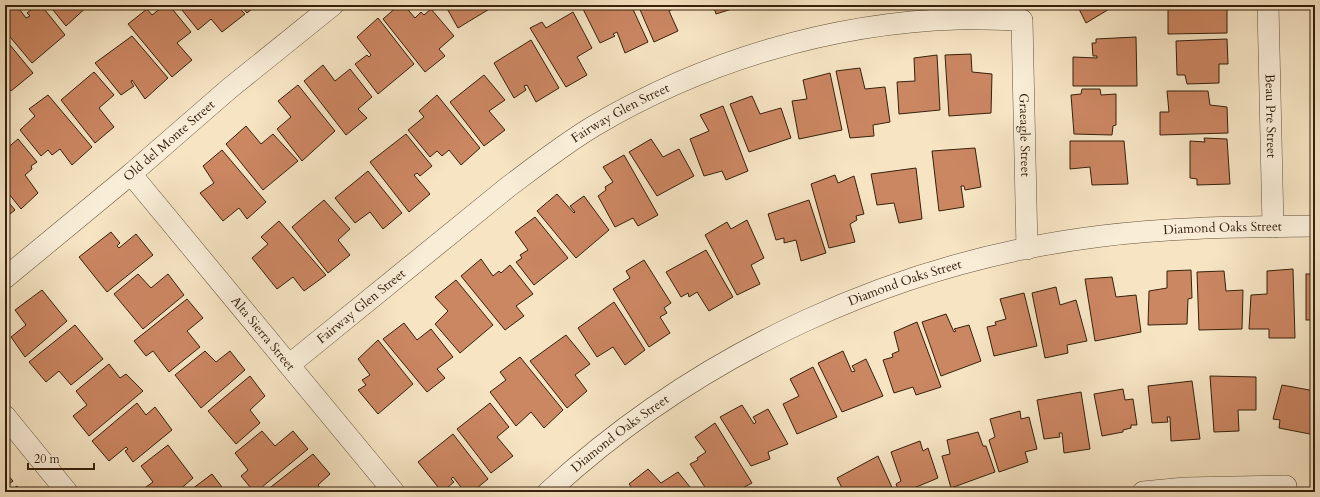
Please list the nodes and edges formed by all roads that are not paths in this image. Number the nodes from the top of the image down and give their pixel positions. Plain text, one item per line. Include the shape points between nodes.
1 (333, 5) edge
2 (1268, 5) edge
3 (1022, 20) joint
4 (132, 174) junction
5 (1273, 226) junction
6 (1315, 226) edge
7 (1027, 249) junction
8 (5, 278) edge
9 (289, 364) junction
10 (5, 416) edge
11 (1286, 489) edge
12 (67, 492) edge
13 (394, 492) edge
14 (548, 492) edge
15 (1143, 492) edge

1 - 4 street, Old del Monte Street via 230,88
2 - 5 street, Beau Pre Street
3 - 7 street, Graeagle Street
3 - 9 street, Fairway Glen Street via 958,19 836,33 769,49 707,71 649,96 594,126 541,162
4 - 8 street, Old del Monte Street
4 - 9 street, Alta Sierra Street
5 - 6 street, Diamond Oaks Street
5 - 7 street, Diamond Oaks Street via 1164,230 1101,236
7 - 14 street, Diamond Oaks Street via 926,274 853,300 736,355 669,396 611,438
9 - 13 street, Alta Sierra Street
10 - 12 street
11 - 15 street via 1185,488

